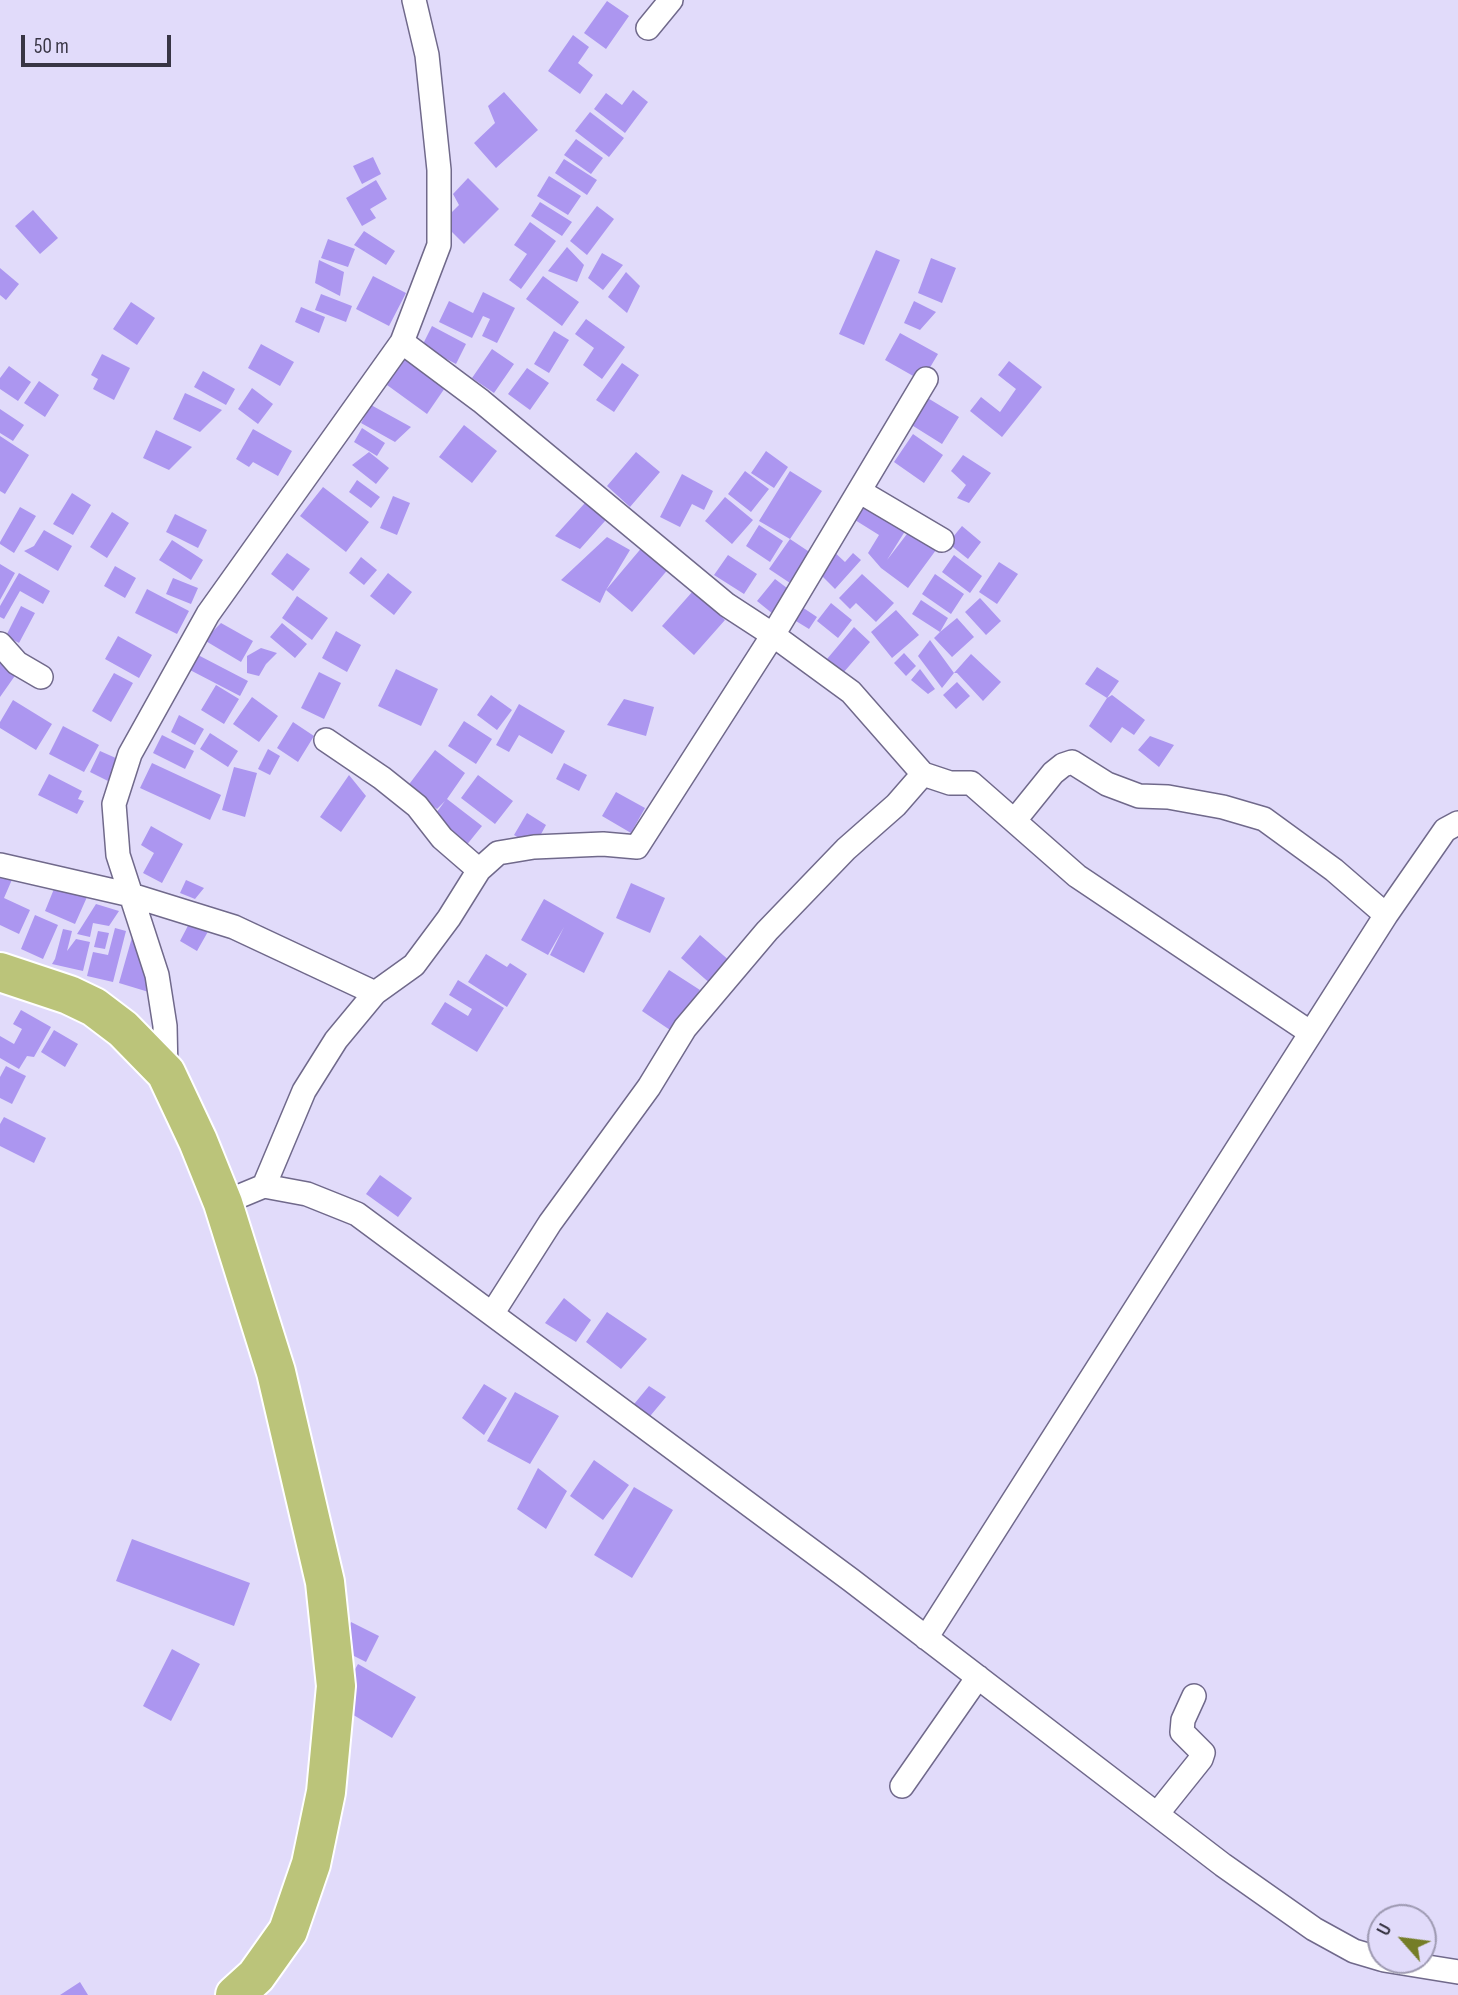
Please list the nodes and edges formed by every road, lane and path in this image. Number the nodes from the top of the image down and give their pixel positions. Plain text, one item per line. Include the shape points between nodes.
1 (414, 0) edge
2 (671, 0) edge
3 (648, 27) dead end
4 (402, 342) junction
5 (926, 379) dead end
6 (859, 491) junction
7 (942, 540) dead end
8 (773, 635) junction
9 (0, 644) edge
10 (41, 677) dead end
11 (326, 740) dead end
12 (923, 774) junction
13 (1015, 820) junction
14 (1458, 823) edge
15 (0, 864) edge
16 (479, 870) junction
17 (131, 895) junction
18 (1386, 915) junction
19 (0, 972) edge
20 (375, 993) junction
21 (1311, 1033) junction
22 (166, 1073) junction
23 (264, 1186) junction
24 (223, 1203) junction
25 (492, 1314) junction
26 (926, 1638) junction
27 (978, 1677) junction
28 (1194, 1696) dead end
29 (902, 1786) dead end
30 (1157, 1814) junction
31 (1367, 1955) edge
32 (1437, 1969) edge
33 (1458, 1972) edge
34 (235, 1995) edge

1 - 4 street via 426,55 439,170 439,245
2 - 3 street
4 - 8 street via 481,401 727,605
4 - 17 street via 208,614 130,754 114,804 118,855
5 - 6 street
6 - 7 street
6 - 8 street
8 - 12 street via 851,692
8 - 16 street via 637,847 534,847 498,853
9 - 10 street via 17,663
11 - 16 street via 417,806 442,838
12 - 13 street via 950,783 971,783
12 - 25 street via 767,931 685,1028
13 - 18 street via 1053,773 1072,762 1107,784 1139,796 1223,807 1264,819
13 - 21 street via 1077,876
14 - 18 street via 1445,830
15 - 17 street
16 - 20 street via 414,965
17 - 20 street via 234,927
17 - 22 street via 157,975
18 - 21 street
19 - 22 highway via 94,1007
20 - 23 street via 336,1040 304,1091
21 - 26 street
22 - 24 highway
23 - 24 street
23 - 25 street via 307,1194 357,1214
24 - 34 highway via 275,1372 325,1582 336,1686 326,1792 311,1864 288,1931 256,1976
25 - 26 street
26 - 27 street
27 - 29 street
27 - 30 street
28 - 30 street via 1181,1727 1203,1753
30 - 31 street via 1314,1929
32 - 33 street

